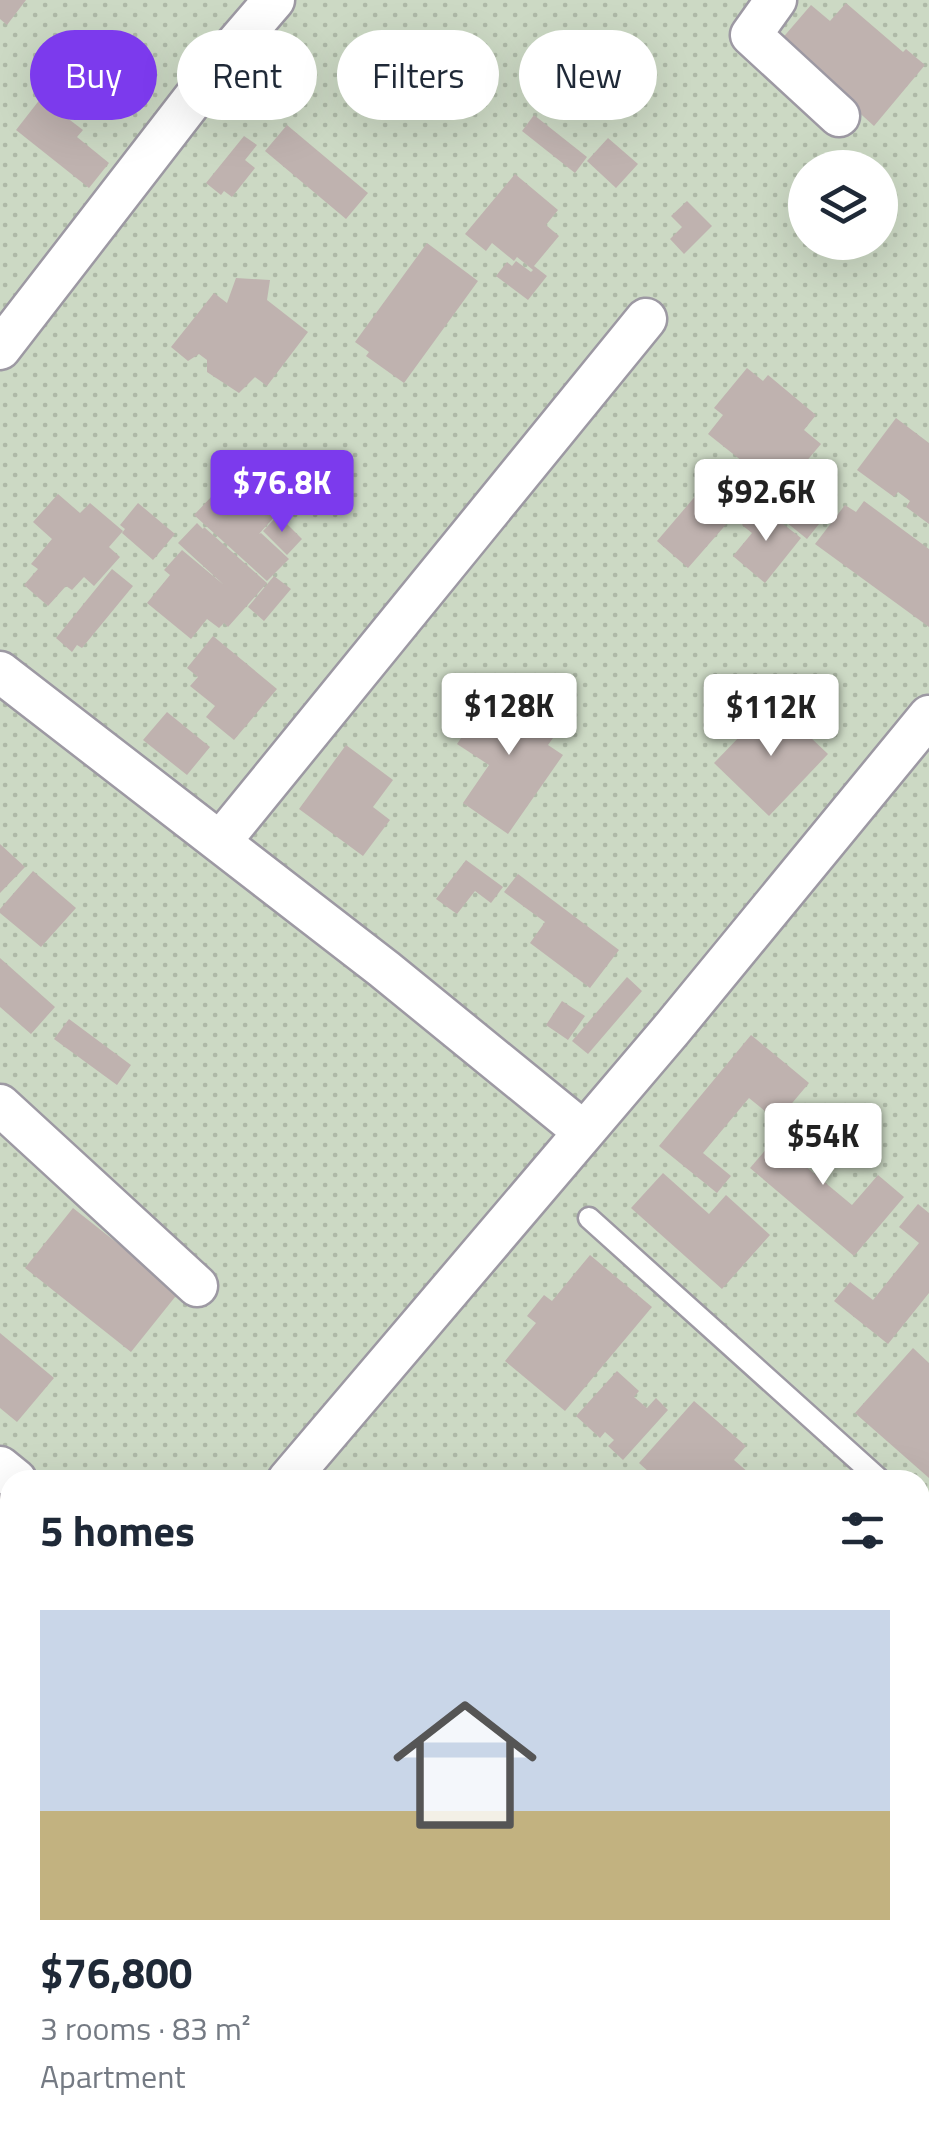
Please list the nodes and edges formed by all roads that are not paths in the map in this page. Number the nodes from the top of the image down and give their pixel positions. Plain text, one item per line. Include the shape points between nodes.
1 (274, 0) edge
2 (776, 0) edge
3 (840, 116) dead end
4 (646, 319) dead end
5 (0, 348) edge
6 (0, 672) edge
7 (929, 716) edge
8 (220, 842) junction
9 (0, 1105) edge
10 (584, 1132) junction
11 (590, 1218) dead end
12 (197, 1286) dead end
13 (297, 1470) edge
14 (869, 1470) edge

1 - 5 street
2 - 3 street via 751,35
4 - 8 street
6 - 8 street
7 - 10 street
8 - 10 street
9 - 12 street
10 - 13 street
11 - 14 lane

